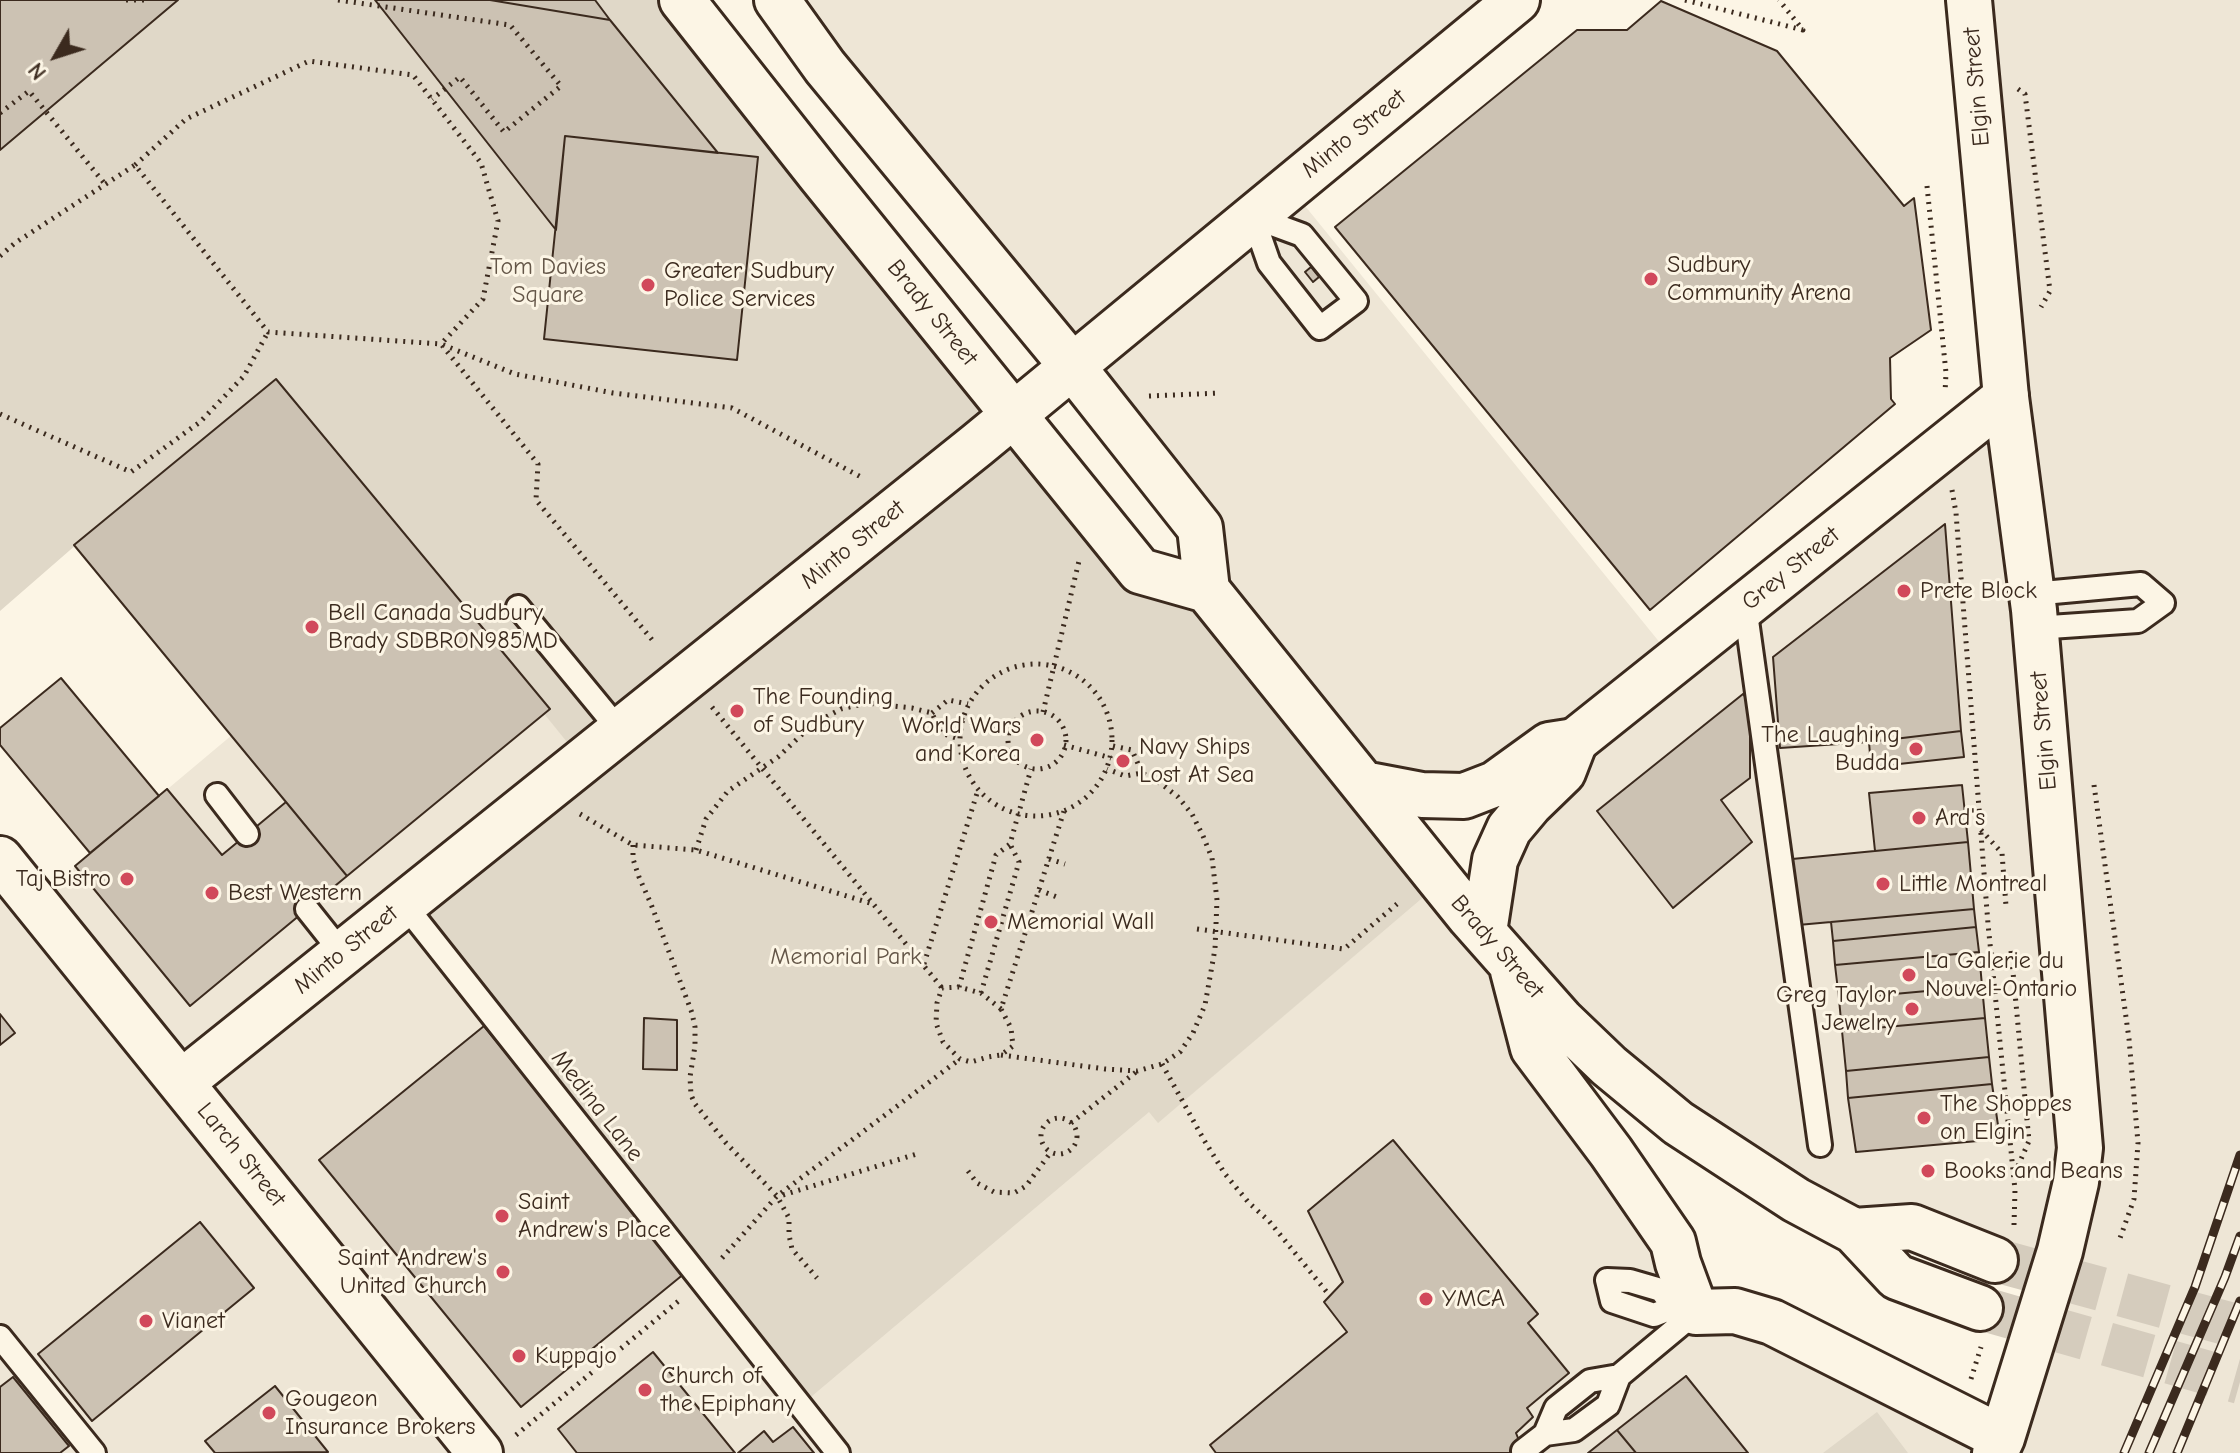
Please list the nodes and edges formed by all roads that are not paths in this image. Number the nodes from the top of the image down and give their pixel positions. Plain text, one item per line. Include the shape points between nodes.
1 (682, 0) edge
2 (777, 0) edge
3 (1517, 0) edge
4 (1969, 0) edge
5 (1253, 217) junction
6 (1072, 366) junction
7 (2006, 397) junction
8 (1013, 415) junction
9 (1207, 590) junction
10 (1745, 606) junction
11 (518, 607) dead end
12 (620, 731) junction
13 (1575, 741) junction
14 (1364, 784) junction
15 (217, 795) dead end
16 (247, 834) dead end
17 (0, 859) edge
18 (404, 904) junction
19 (307, 909) dead end
20 (1497, 949) junction
21 (342, 953) junction
22 (182, 1082) junction
23 (1820, 1145) dead end
24 (1854, 1231) junction
25 (2004, 1246) tunnel mouth
26 (1685, 1309) junction
27 (1981, 1327) tunnel mouth
28 (0, 1337) edge
29 (496, 1445) edge
30 (1994, 1448) edge
31 (1523, 1451) edge
32 (94, 1453) edge
33 (838, 1453) edge

1 - 8 main road, Brady Street
2 - 6 main road via 825,67
3 - 5 main road, Minto Street
4 - 7 main road, Elgin Street
5 - 5 lane via 1269,263 1320,328 1356,301 1302,235
5 - 6 main road, Minto Street
6 - 8 main road, Minto Street
6 - 9 main road via 1200,528
7 - 10 main road, Grey Street
7 - 30 main road, Elgin Street via 2034,611 2080,1148 2060,1251
8 - 9 main road, Brady Street via 1140,571
8 - 12 main road, Minto Street
9 - 14 main road, Brady Street
10 - 13 main road, Grey Street
10 - 23 lane
11 - 12 lane
12 - 18 main road, Minto Street
13 - 14 main road via 1549,745 1495,784 1464,796 1422,795
13 - 20 main road via 1563,772 1509,829 1495,860
14 - 20 main road, Brady Street
15 - 16 lane
17 - 22 main road, Larch Street
18 - 21 main road, Minto Street
18 - 33 lane, Medina Lane
19 - 21 lane
20 - 24 main road, Brady Street via 1562,1021 1678,1123
20 - 26 main road via 1533,1048 1673,1242
21 - 22 main road, Minto Street
22 - 29 main road, Larch Street
24 - 25 main road via 1912,1227
24 - 27 main road, Brady Street via 1897,1277
26 - 30 main road via 1735,1311 1772,1322 1959,1416
26 - 31 lane via 1619,1376 1608,1405 1574,1430 1545,1434
28 - 32 lane

